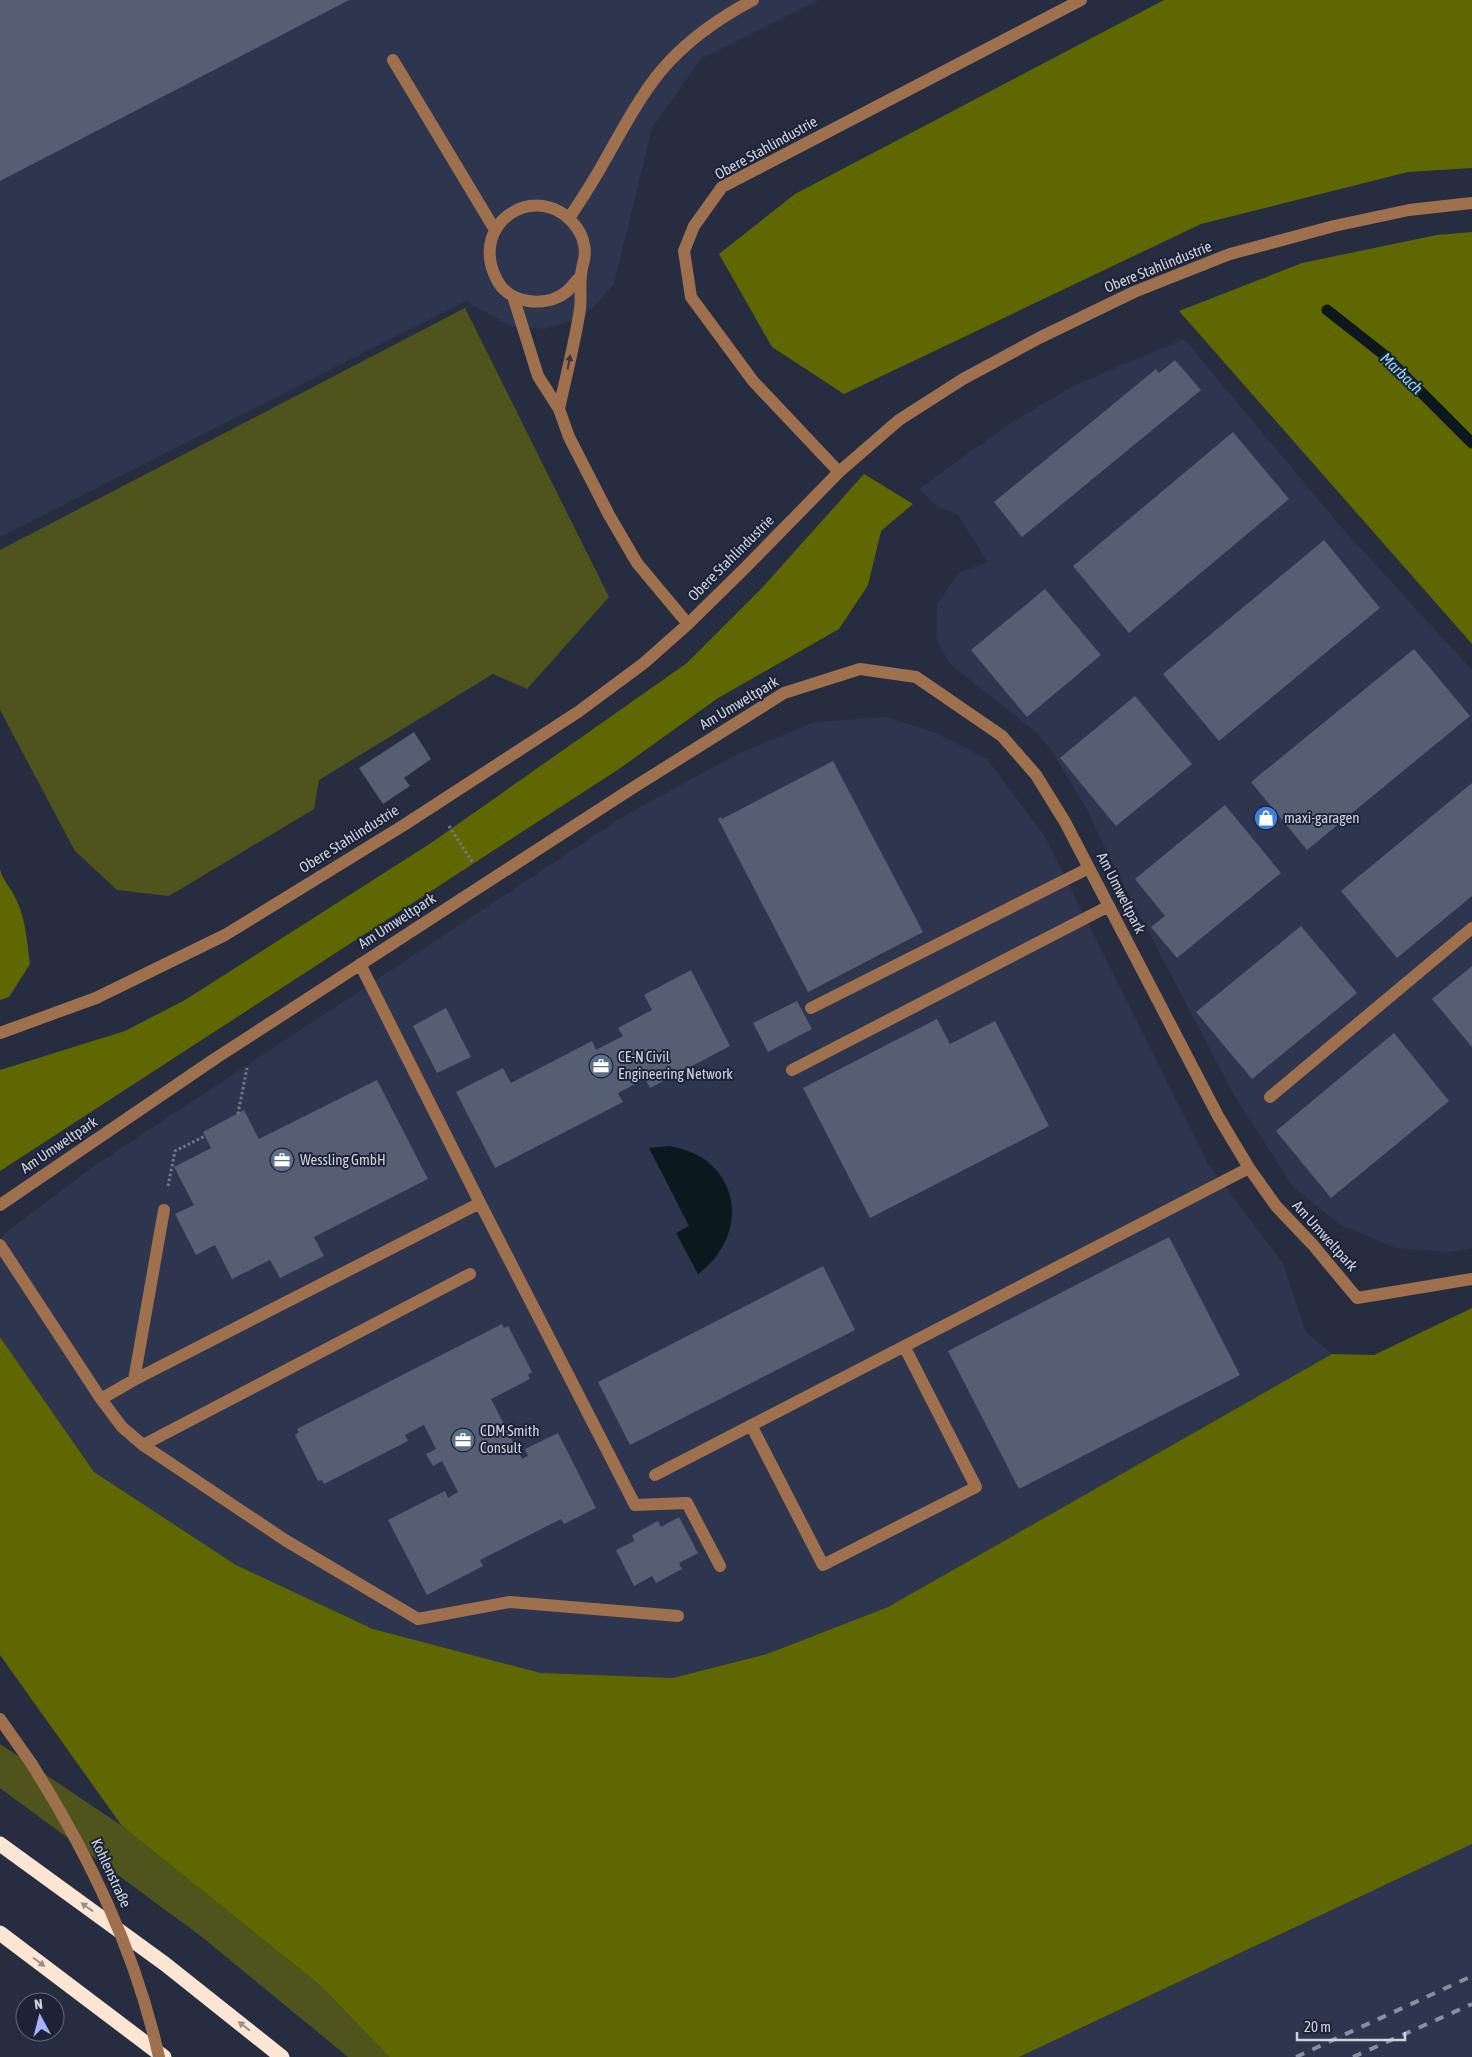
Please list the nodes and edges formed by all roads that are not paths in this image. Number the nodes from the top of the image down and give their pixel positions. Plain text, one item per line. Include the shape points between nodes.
1 (753, 0) edge
2 (1081, 0) edge
3 (393, 60) dead end
4 (1472, 203) edge
5 (570, 218) junction
6 (495, 230) junction
7 (579, 278) junction
8 (513, 296) junction
9 (559, 409) junction
10 (838, 472) junction
11 (688, 624) junction
12 (1089, 868) junction
13 (1109, 906) junction
14 (1472, 928) edge
15 (360, 964) junction
16 (811, 1008) dead end
17 (0, 1033) edge
18 (792, 1070) dead end
19 (1270, 1097) dead end
20 (1249, 1168) junction
21 (480, 1203) junction
22 (0, 1205) edge
23 (164, 1210) road end
24 (0, 1245) edge
25 (470, 1274) dead end
26 (1472, 1280) edge
27 (904, 1346) junction
28 (134, 1380) junction
29 (101, 1399) junction
30 (751, 1425) junction
31 (143, 1445) junction
32 (655, 1475) dead end
33 (720, 1566) dead end
34 (678, 1616) dead end
35 (0, 1719) edge
36 (0, 1844) edge
37 (0, 1932) edge
38 (159, 2057) edge
39 (164, 2057) edge
40 (282, 2057) edge

1 - 5 street via 690,42 660,72 631,114
2 - 10 street, Obere Stahlindustrie via 722,187 694,226 684,251 691,297 753,381
3 - 6 street
4 - 10 street, Obere Stahlindustrie via 1409,210 1334,226 1230,254 1134,292 963,378 898,420
5 - 6 street via 551,207 529,206 509,214
5 - 7 street via 582,236 585,257
6 - 8 street, Obere Stahlindustrie via 489,248 490,267 498,283
7 - 8 street via 566,292 549,301 531,302
9 -> 7 street via 580,307
8 - 9 street, Obere Stahlindustrie via 538,376
9 - 11 street, Obere Stahlindustrie via 582,463 637,563
10 - 11 street, Obere Stahlindustrie
11 - 17 street, Obere Stahlindustrie via 644,663 578,712 435,805 224,934 96,998
12 - 13 street, Am Umweltpark
12 - 15 street, Am Umweltpark via 1036,775 1002,736 916,678 860,669 784,693
12 - 16 street
13 - 18 street
13 - 20 street, Am Umweltpark via 1218,1116
14 - 19 street
15 - 21 street
15 - 22 street, Am Umweltpark
20 - 26 street, Am Umweltpark via 1276,1206 1314,1245 1357,1298
20 - 27 street
21 - 28 street
21 - 33 street via 635,1505 687,1503
23 - 28 street
24 - 29 street
25 - 31 street
27 - 30 street
27 - 30 street via 976,1487 823,1565
28 - 29 street
29 - 31 street via 122,1427
30 - 32 street
31 - 34 street via 285,1540 418,1618 510,1602
35 - 38 street, Kohlenstraße, bridge via 64,1815 105,1894 136,1972
40 -> 36 highway via 165,1964
37 -> 39 highway

